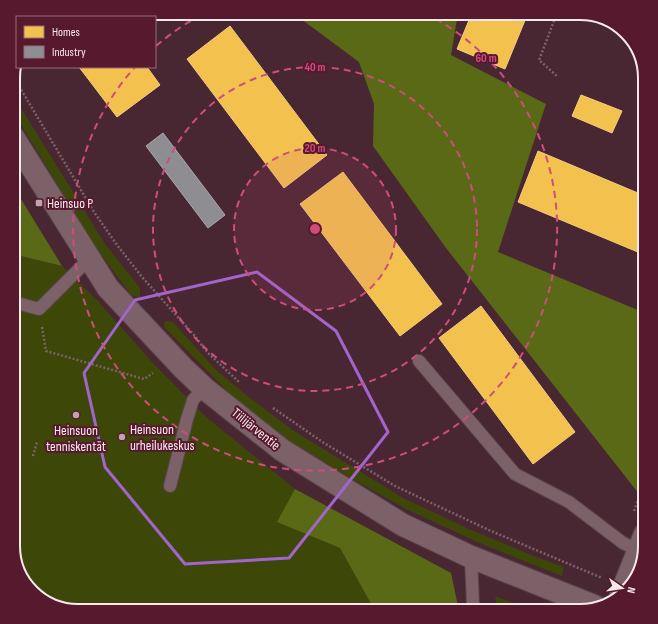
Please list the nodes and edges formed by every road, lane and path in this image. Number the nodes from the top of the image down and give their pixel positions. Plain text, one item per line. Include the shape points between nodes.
1 (554, 20) edge
2 (558, 77) dead end
3 (20, 88) edge
4 (20, 147) edge
5 (90, 258) junction
6 (20, 304) edge
7 (39, 309) junction
8 (194, 335) junction
9 (172, 356) junction
10 (419, 361) dead end
11 (245, 386) dead end
12 (204, 388) junction
13 (268, 405) dead end
14 (37, 442) dead end
15 (32, 456) dead end
16 (170, 486) dead end
17 (638, 545) edge
18 (471, 556) junction
19 (637, 556) edge
20 (626, 580) edge
21 (619, 588) edge
22 (587, 603) edge
23 (473, 604) edge

1 - 2 path via 539,60
3 - 8 path via 94,212 117,245
4 - 5 street, Tiilijärventie
5 - 7 lane
5 - 9 street, Tiilijärventie via 108,288
6 - 7 lane
7 - 9 path via 46,351 144,379
8 - 9 path
8 - 11 path via 208,353
9 - 12 street, Tiilijärventie
10 - 17 lane via 515,474 569,502 623,543
12 - 16 lane via 193,400
12 - 18 street, Tiilijärventie via 282,450 403,525
13 - 21 path via 395,486 491,531 604,579
14 - 15 path
18 - 22 street, Tiilijärventie
18 - 23 lane
19 - 20 street

